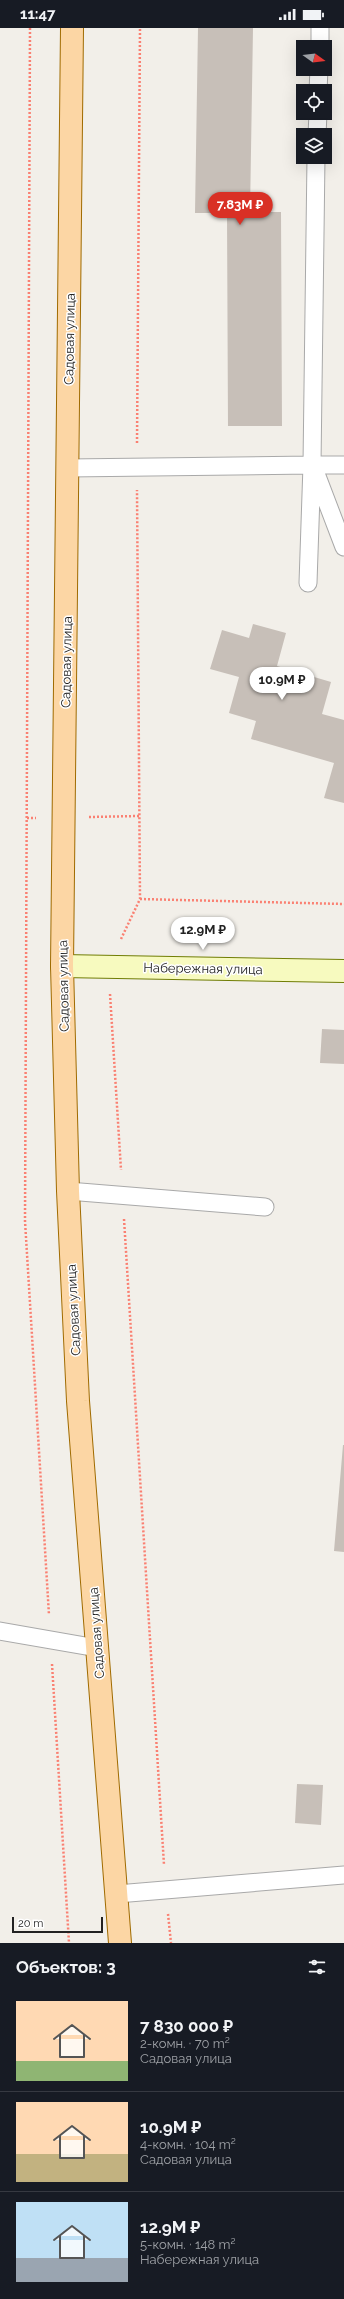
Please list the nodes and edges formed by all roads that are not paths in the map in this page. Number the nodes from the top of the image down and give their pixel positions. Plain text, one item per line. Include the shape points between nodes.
1 (72, 28) edge
2 (320, 28) edge
3 (320, 40) edge
4 (316, 164) edge
5 (344, 465) edge
6 (312, 466) junction
7 (68, 468) junction
8 (344, 547) edge
9 (308, 583) dead end
10 (62, 966) junction
11 (344, 971) edge
12 (68, 1191) junction
13 (266, 1207) dead end
14 (0, 1631) edge
15 (97, 1648) junction
16 (344, 1875) edge
17 (117, 1894) junction
18 (120, 1943) edge

1 - 7 main road, Садовая улица
2 - 3 lane
4 - 6 lane
5 - 6 lane
6 - 7 lane
6 - 8 lane
6 - 9 lane
7 - 10 main road, Садовая улица
10 - 11 main road, Набережная улица
10 - 12 main road, Садовая улица
12 - 13 lane
12 - 15 main road, Садовая улица via 78,1401
14 - 15 lane
15 - 17 main road, Садовая улица
16 - 17 lane
17 - 18 main road, Садовая улица

